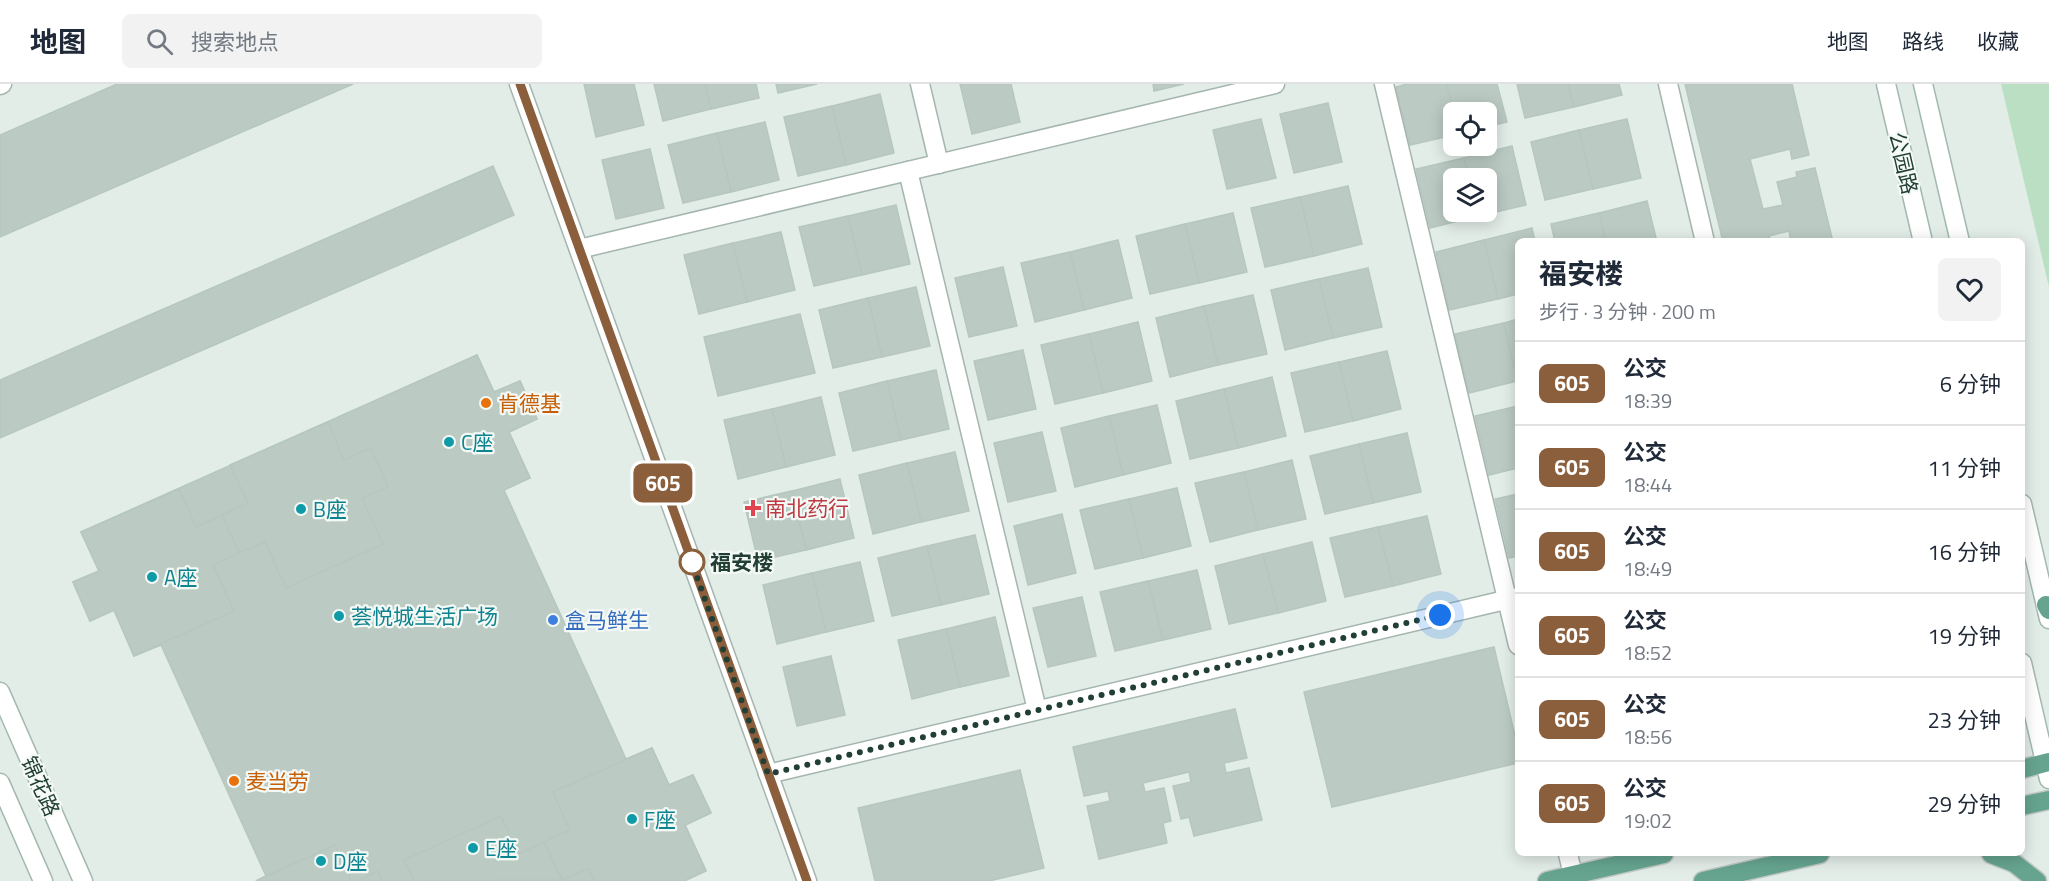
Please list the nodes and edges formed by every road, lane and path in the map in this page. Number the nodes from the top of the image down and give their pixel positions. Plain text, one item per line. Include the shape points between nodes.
1 (519, 84) edge
2 (920, 84) edge
3 (1275, 84) edge
4 (1384, 84) edge
5 (1668, 84) edge
6 (1886, 84) edge
7 (1923, 84) edge
8 (939, 164) junction
9 (908, 171) junction
10 (1704, 238) edge
11 (1922, 238) edge
12 (1959, 238) edge
13 (579, 249) junction
14 (2025, 516) edge
15 (1513, 598) edge
16 (2048, 611) edge
17 (1515, 617) edge
18 (2025, 675) edge
19 (0, 692) edge
20 (1037, 710) junction
21 (2048, 768) edge
22 (2025, 769) edge
23 (768, 774) junction
24 (0, 783) edge
25 (2049, 800) edge
26 (2025, 805) edge
27 (1568, 856) edge
28 (1655, 856) edge
29 (1811, 856) edge
30 (1996, 856) edge
31 (1573, 875) junction
32 (43, 881) edge
33 (83, 881) edge
34 (807, 881) edge
35 (1547, 881) edge
36 (1703, 881) edge
37 (2037, 881) edge

1 - 13 street
2 - 8 street
3 - 8 street
4 - 15 street
5 - 10 street
6 - 11 street, 公园路
7 - 12 street, 公园路
8 - 9 street
9 - 13 street
9 - 20 street
13 - 23 street
14 - 16 street
15 - 17 street
15 - 20 street
18 - 21 street
19 - 33 street, 锦花路
20 - 23 street
21 - 22 main road
23 - 34 street
24 - 32 street, 锦花路
25 - 26 main road
27 - 31 street
28 - 31 main road
29 - 36 main road
30 - 37 main road via 2014,863
31 - 35 main road

